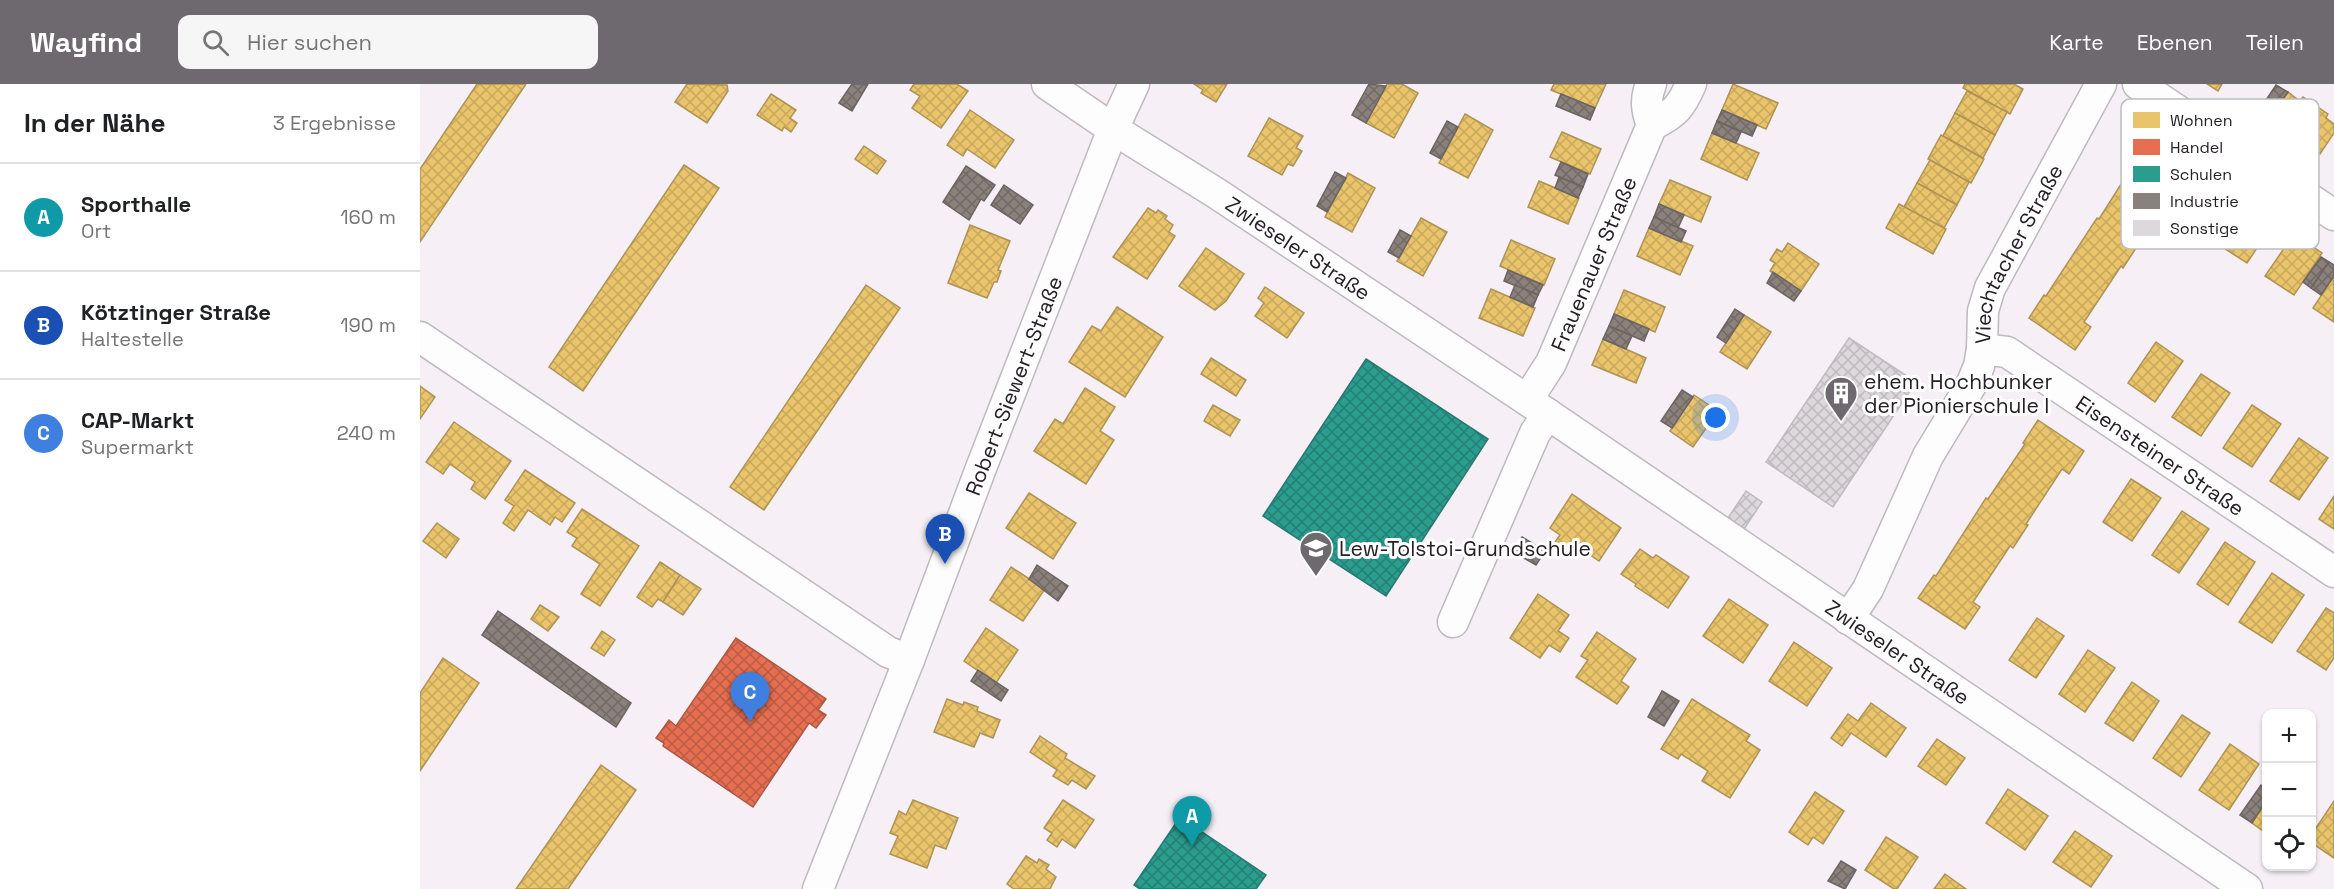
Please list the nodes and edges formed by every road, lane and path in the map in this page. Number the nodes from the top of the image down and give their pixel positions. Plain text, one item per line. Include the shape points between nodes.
1 (1047, 84) edge
2 (1134, 84) edge
3 (1651, 84) edge
4 (1691, 84) edge
5 (2101, 84) edge
6 (2138, 84) edge
7 (2160, 99) edge
8 (1652, 125) junction
9 (1113, 129) junction
10 (2319, 205) edge
11 (2334, 215) edge
12 (420, 337) edge
13 (1982, 349) junction
14 (1537, 407) junction
15 (2334, 572) edge
16 (1848, 619) junction
17 (1453, 622) dead end
18 (909, 660) junction
19 (818, 889) edge
20 (2247, 889) edge

1 - 9 street, Zwieseler Straße
2 - 9 street, Robert-Siewert-Straße
3 - 8 street via 1646,110
4 - 8 street via 1682,105
5 - 13 street, Viechtacher Straße via 1990,288 1983,311
6 - 7 street
8 - 14 street, Frauenauer Straße via 1551,363
9 - 14 street, Zwieseler Straße
9 - 18 street, Robert-Siewert-Straße
10 - 11 street
12 - 18 street via 888,652
13 - 15 street, Eisensteiner Straße via 2007,352
13 - 16 street, Viechtacher Straße via 1971,385 1928,456 1868,589
14 - 16 street, Zwieseler Straße
14 - 17 street via 1535,433
16 - 20 street, Zwieseler Straße
18 - 19 street, Robert-Siewert-Straße

